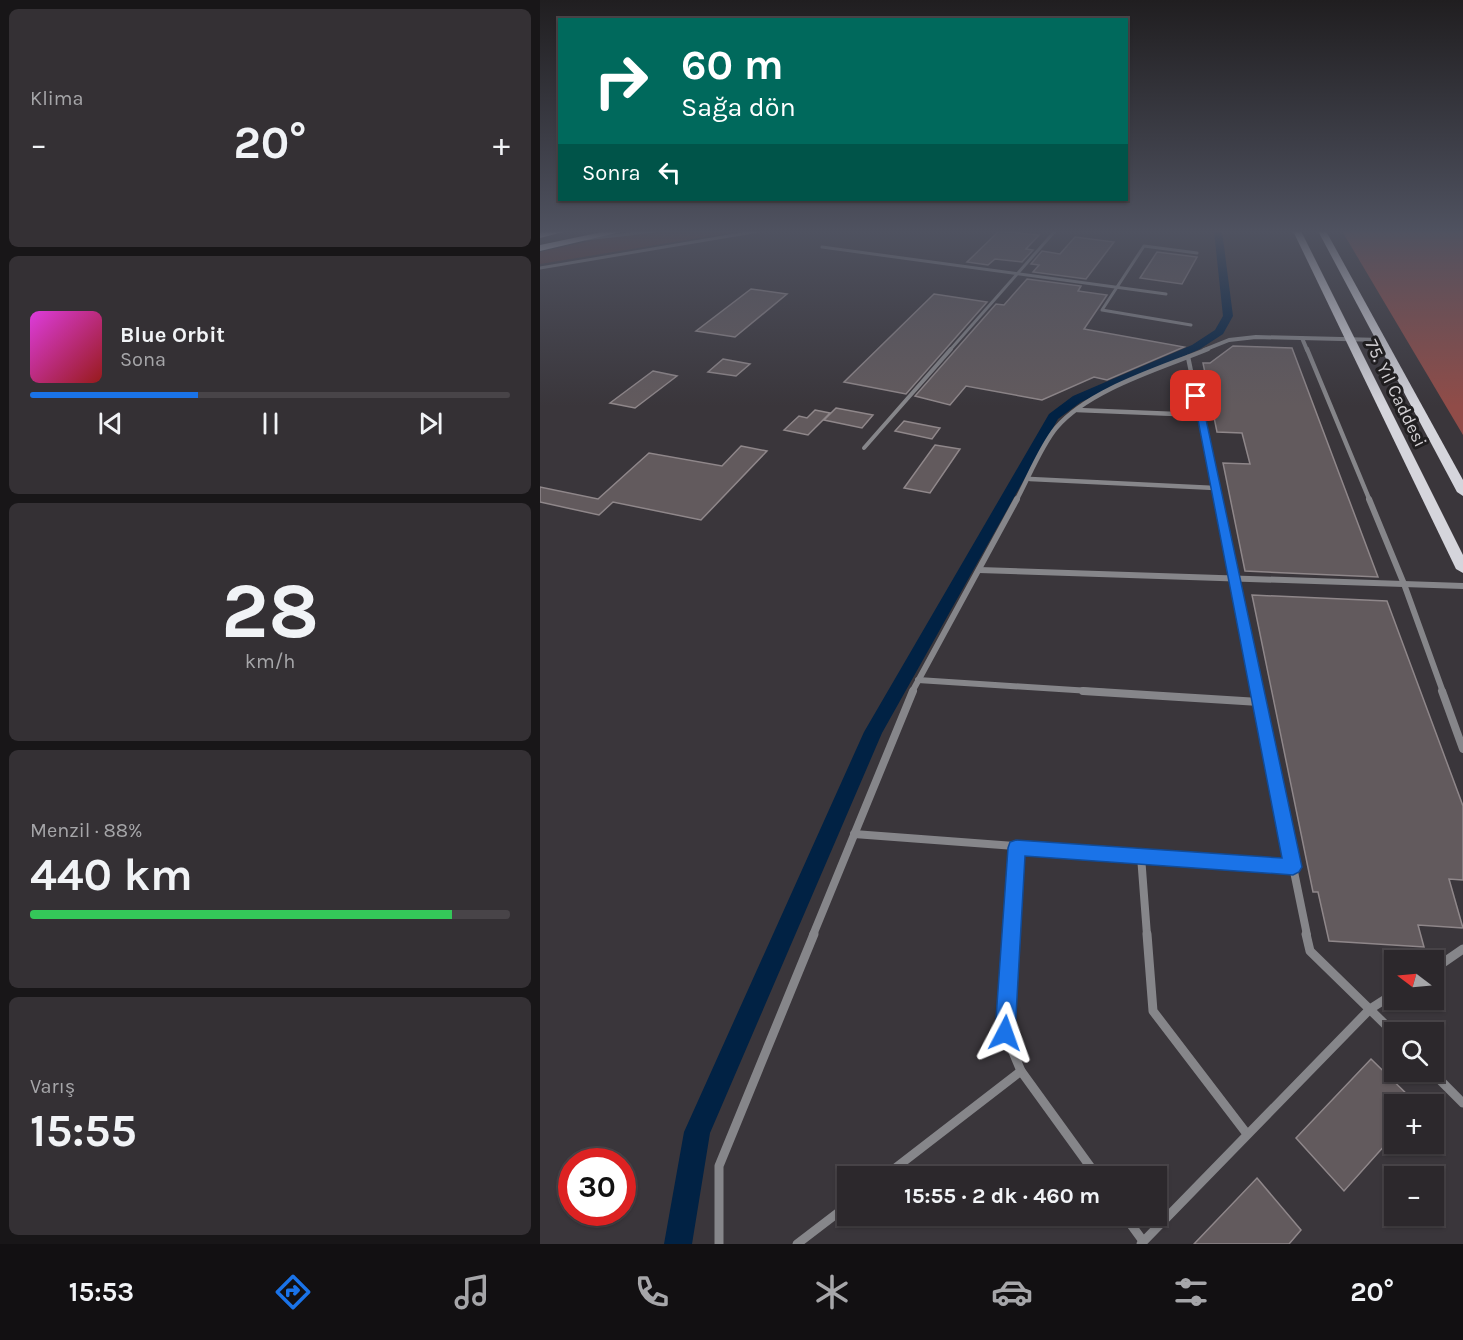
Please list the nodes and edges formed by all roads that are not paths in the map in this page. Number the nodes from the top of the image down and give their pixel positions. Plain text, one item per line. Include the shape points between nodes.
1 (1004, 289) edge
2 (1116, 289) edge
3 (1131, 289) edge
4 (1327, 289) edge
5 (1354, 289) edge
6 (1166, 294) dead end
7 (1191, 325) dead end
8 (1302, 338) junction
9 (1352, 339) junction
10 (1383, 340) junction
11 (1188, 357) junction
12 (1077, 410) junction
13 (1200, 415) junction
14 (864, 448) dead end
15 (1030, 479) junction
16 (1215, 488) junction
17 (1463, 492) edge
18 (1463, 569) edge
19 (979, 570) junction
20 (1234, 579) junction
21 (1404, 584) junction
22 (1463, 586) edge
23 (918, 680) junction
24 (1259, 702) junction
25 (1463, 749) edge
26 (854, 834) junction
27 (1016, 848) junction
28 (1141, 856) junction
29 (1293, 867) junction
30 (1463, 949) edge
31 (1444, 962) edge
32 (1384, 1000) edge
33 (1370, 1009) junction
34 (1384, 1023) edge
35 (1021, 1071) junction
36 (1442, 1082) edge
37 (1463, 1103) edge
38 (1247, 1134) junction
39 (898, 1166) edge
40 (1089, 1166) edge
41 (837, 1213) edge
42 (1131, 1226) edge
43 (1142, 1243) edge
44 (719, 1244) edge
45 (797, 1244) edge

1 - 14 lane
2 - 7 lane via 1102,310
3 - 6 lane
4 - 9 main road, 75. Yıl Caddesi
5 - 10 main road, 75. Yıl Caddesi
8 - 9 street
8 - 11 street via 1228,340
8 - 21 street
9 - 10 street
9 - 18 main road, 75. Yıl Caddesi
10 - 17 main road, 75. Yıl Caddesi
11 - 12 street via 1108,391
11 - 13 street
12 - 13 street
12 - 15 street via 1056,429
13 - 16 street
15 - 16 street
15 - 19 street
16 - 20 street
19 - 20 street
19 - 23 street
20 - 21 street
20 - 24 street
21 - 22 street
21 - 25 street
23 - 24 street
23 - 26 street
24 - 29 street
26 - 27 street
26 - 44 street via 719,1166
27 - 28 street
27 - 35 street via 1005,1033
28 - 29 street
28 - 38 street via 1153,1011
29 - 33 street via 1310,951
30 - 31 street
32 - 33 street
33 - 34 street
33 - 38 street
35 - 39 street
35 - 40 street
36 - 37 street
38 - 43 street
41 - 45 street
42 - 43 street

